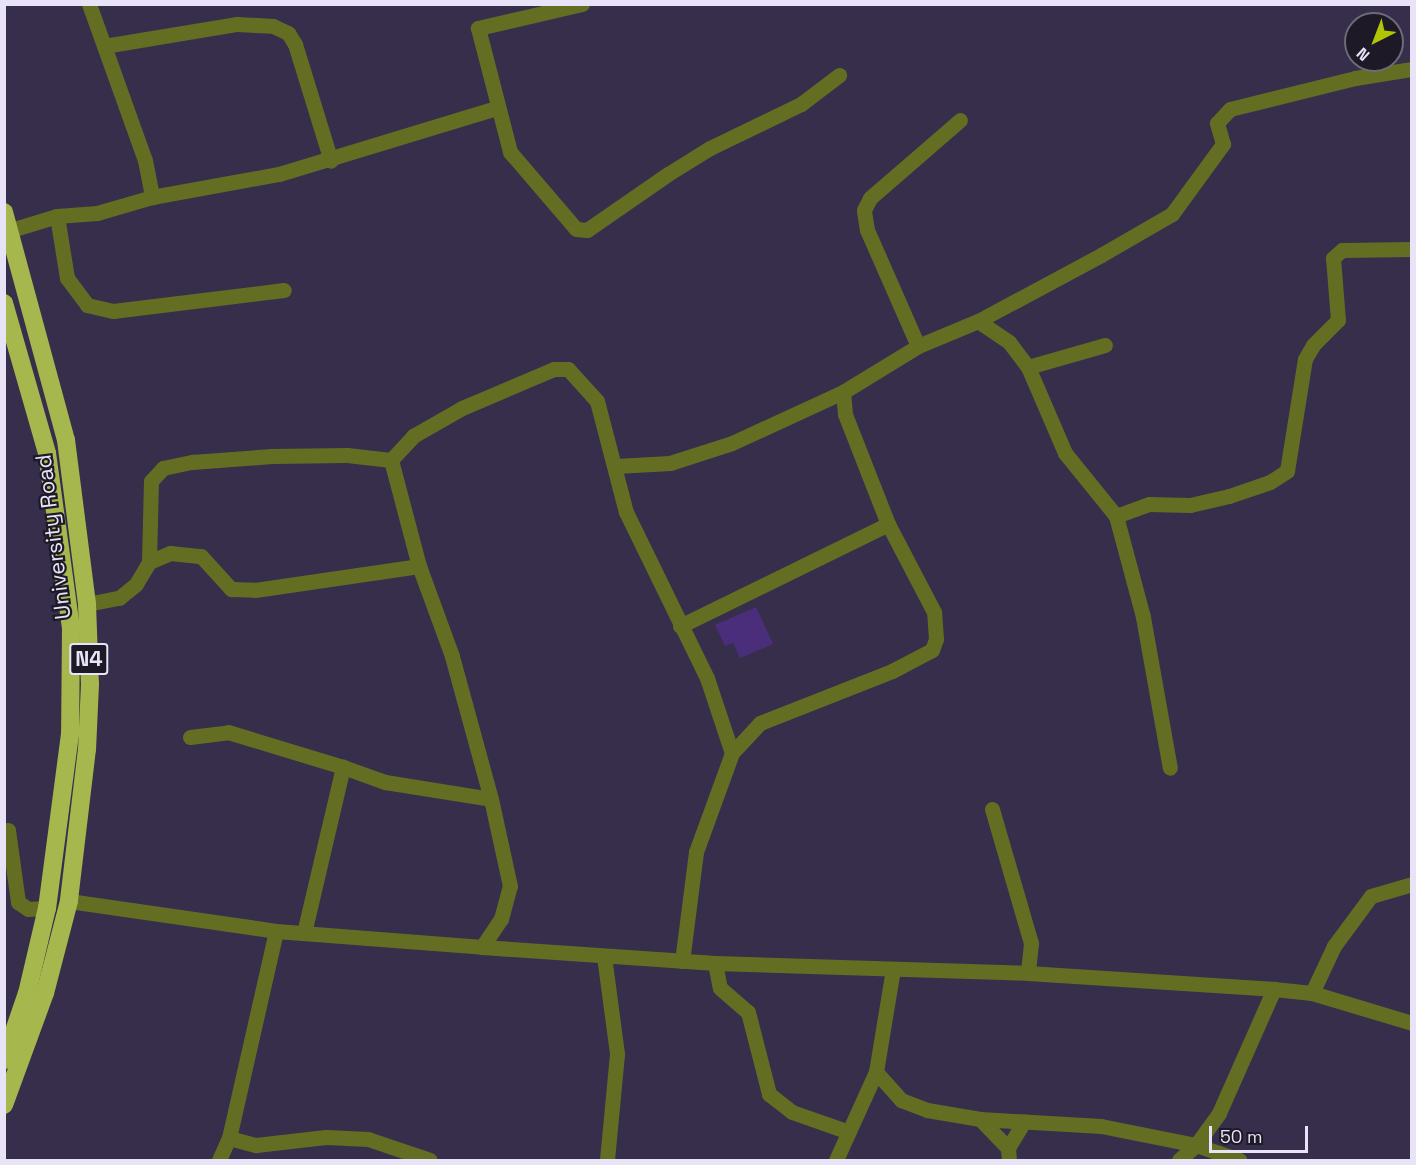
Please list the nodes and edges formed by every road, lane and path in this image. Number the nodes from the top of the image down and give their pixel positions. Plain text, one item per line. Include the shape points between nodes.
1 (89, 4) edge
2 (582, 4) edge
3 (104, 46) junction
4 (1412, 69) edge
5 (839, 75) dead end
6 (496, 108) junction
7 (960, 120) dead end
8 (331, 161) junction
9 (152, 197) junction
10 (4, 212) edge
11 (57, 216) junction
12 (11, 230) junction
13 (1412, 249) edge
14 (284, 290) dead end
15 (4, 303) edge
16 (978, 321) junction
17 (1105, 345) dead end
18 (918, 346) junction
19 (1028, 367) junction
20 (843, 392) junction
21 (391, 460) junction
22 (615, 466) junction
23 (1116, 516) junction
24 (888, 524) junction
25 (149, 562) junction
26 (420, 566) junction
27 (87, 604) junction
28 (681, 626) junction
29 (190, 737) dead end
30 (732, 753) junction
31 (343, 767) junction
32 (1170, 768) dead end
33 (491, 799) junction
34 (992, 809) dead end
35 (8, 830) dead end
36 (1412, 884) edge
37 (69, 901) junction
38 (47, 908) junction
39 (276, 931) junction
40 (304, 933) junction
41 (482, 947) junction
42 (604, 956) junction
43 (682, 961) junction
44 (715, 963) junction
45 (893, 969) junction
46 (1028, 973) junction
47 (1274, 989) junction
48 (1312, 993) junction
49 (1412, 1023) edge
50 (4, 1060) edge
51 (876, 1072) junction
52 (4, 1105) edge
53 (980, 1119) junction
54 (1024, 1121) junction
55 (849, 1132) junction
56 (229, 1138) junction
57 (1196, 1145) junction
58 (1008, 1154) edge
59 (219, 1161) edge
60 (430, 1161) edge
61 (607, 1161) edge
62 (836, 1161) edge
63 (1179, 1161) edge
64 (1239, 1161) edge

1 - 3 street
2 - 6 street via 478,28
3 - 8 street via 237,24 273,26 288,33
3 - 9 street via 145,160
4 - 16 street via 1355,78 1230,110 1217,123 1223,144 1172,214
5 - 6 street via 801,104 710,148 587,230 568,224 510,152
6 - 8 street
7 - 18 street via 870,198 864,210 867,230
8 - 9 street
9 - 11 street via 97,213
10 - 12 highway, University Road / N4
11 - 12 street
11 - 14 street via 67,278 87,305 113,311
12 - 27 highway, University Road / N4 via 66,440
13 - 23 street via 1342,250 1333,258 1338,320 1312,345 1305,359 1287,471 1270,482 1229,496 1190,505 1149,504
15 - 38 highway, University Road / N4 via 47,453 72,628 69,734
16 - 18 street
16 - 19 street via 1009,342
17 - 19 street
18 - 20 street
19 - 23 street via 1065,453
20 - 22 street via 732,443 670,463
20 - 24 street via 845,414
21 - 22 street via 413,436 462,408 554,369 568,369 597,401
21 - 25 street via 347,455 272,456 163,468 151,481
21 - 26 street
22 - 28 street via 626,512
23 - 32 street via 1143,617
24 - 28 street
24 - 30 street via 934,612 936,639 932,651 842,692 760,723
25 - 26 street via 170,553 201,556 231,589 255,590
25 - 27 street via 136,584 119,598
26 - 33 street via 452,656
27 - 37 highway, University Road / N4 via 87,749
28 - 30 street via 707,678
29 - 31 street via 228,732
30 - 43 street via 696,852
31 - 33 street via 385,782
31 - 40 street
33 - 41 street via 510,886 501,919
34 - 46 street via 1031,944
35 - 38 street via 18,902 28,909
36 - 48 street via 1371,896 1334,946
37 - 39 street
37 - 52 highway, University Road / N4 via 45,993
38 - 50 highway, University Road / N4 via 27,993
39 - 40 street
39 - 56 street
40 - 41 street
41 - 42 street
42 - 43 street
42 - 61 street via 617,1054
43 - 44 street
44 - 45 street
44 - 55 street via 720,988 748,1012 769,1094 792,1112
45 - 46 street
45 - 51 street
46 - 47 street
47 - 48 street
47 - 57 street via 1219,1113
48 - 49 street
51 - 53 street via 901,1100 927,1110
51 - 55 street
53 - 54 street
53 - 58 street
54 - 57 street via 1101,1126
54 - 58 street
55 - 62 street
56 - 59 street
56 - 60 street via 256,1145 326,1137 368,1139
57 - 63 street
57 - 64 street

